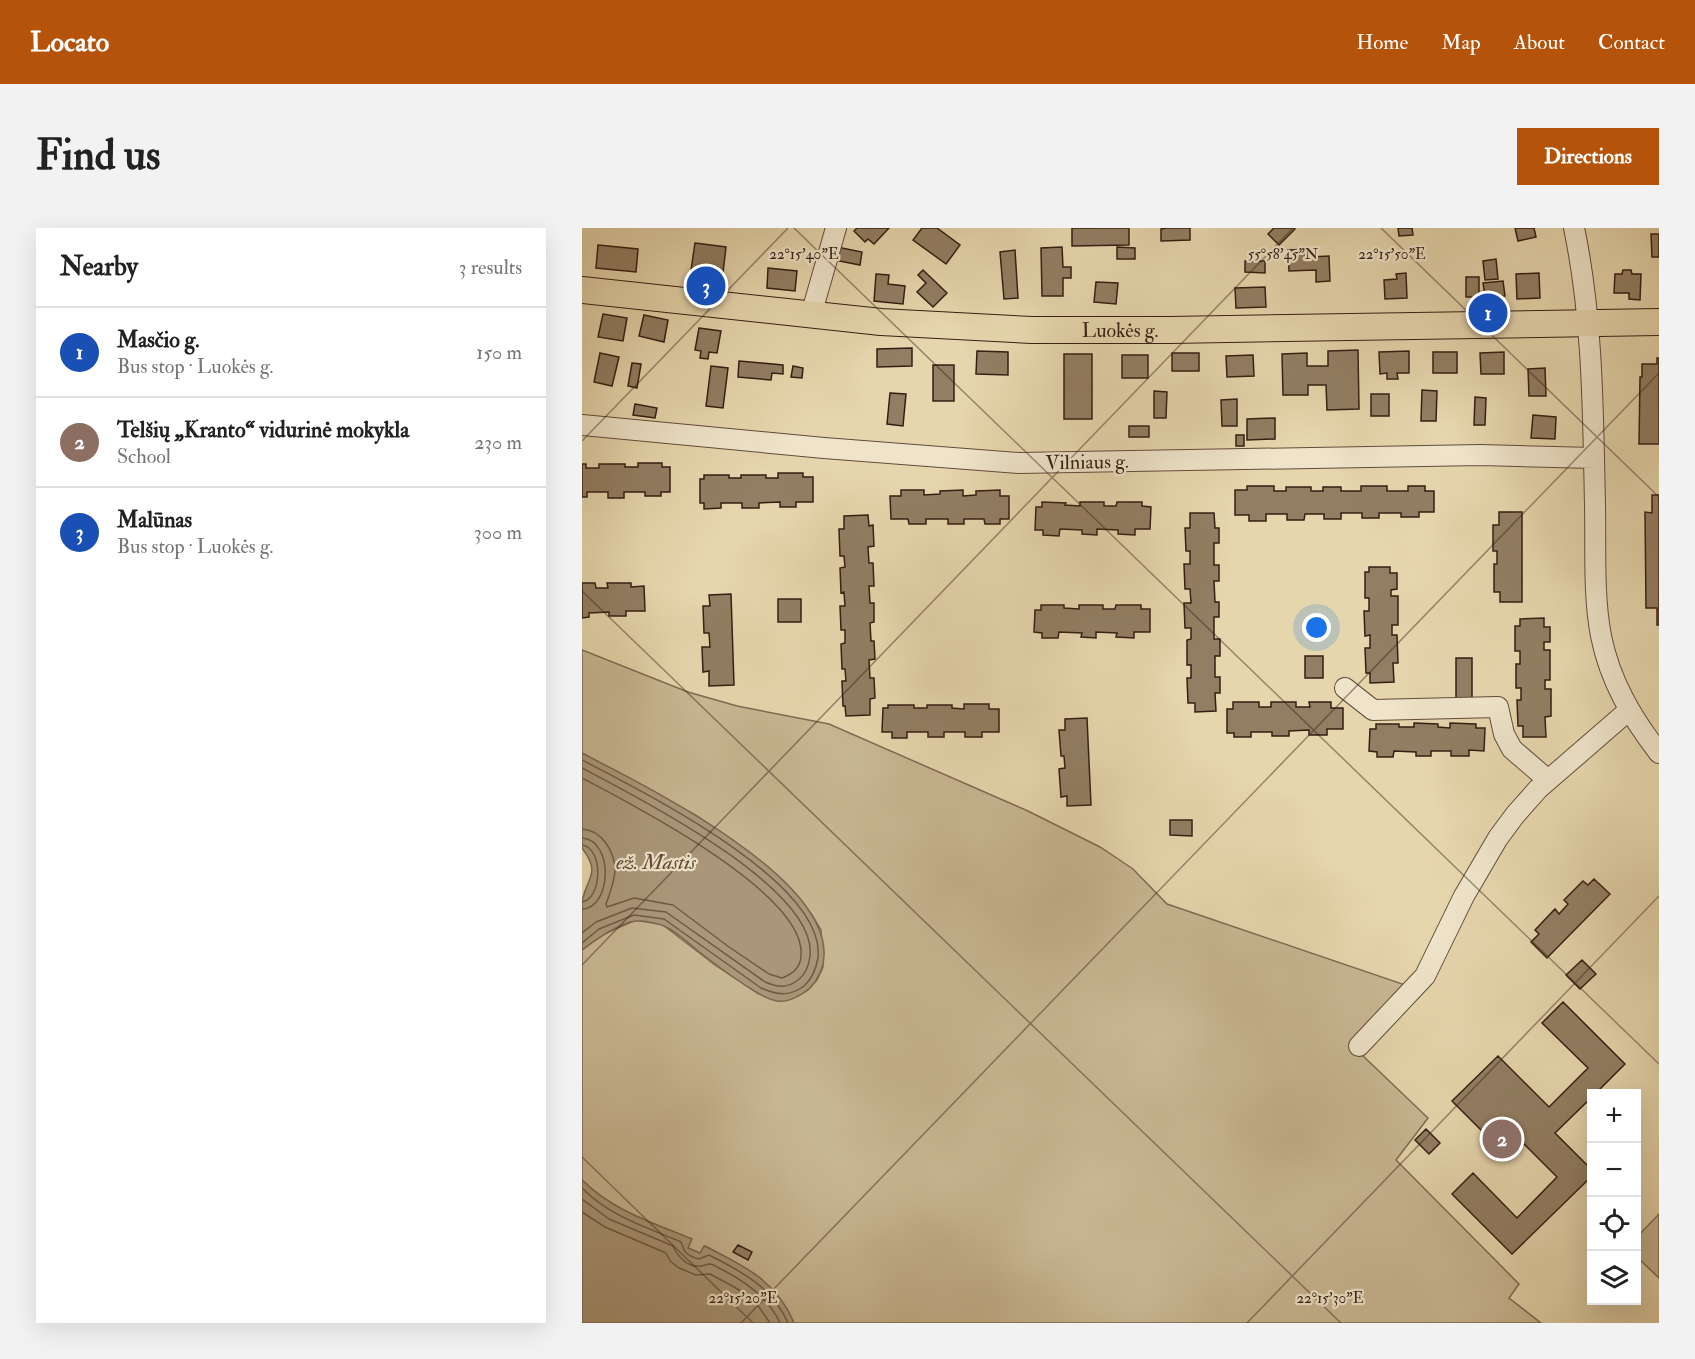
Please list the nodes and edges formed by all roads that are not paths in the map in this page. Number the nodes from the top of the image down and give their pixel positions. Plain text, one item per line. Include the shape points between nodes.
1 (836, 228) edge
2 (1574, 228) edge
3 (582, 290) edge
4 (811, 315) junction
5 (1659, 322) edge
6 (1587, 323) junction
7 (582, 425) edge
8 (1594, 458) junction
9 (1345, 688) dead end
10 (1628, 711) junction
11 (1659, 753) edge
12 (1548, 780) junction
13 (1359, 1046) dead end

1 - 4 street
2 - 6 street
3 - 4 main road, Luokės g.
4 - 6 main road, Luokės g. via 1087,331
5 - 6 main road, Luokės g.
6 - 8 street
7 - 8 street, Vilniaus g. via 1019,463 1481,455
8 - 10 street via 1599,620 1613,676
9 - 12 street via 1373,710 1498,707 1512,749
10 - 11 street
10 - 12 street
12 - 13 street via 1498,838 1425,976

